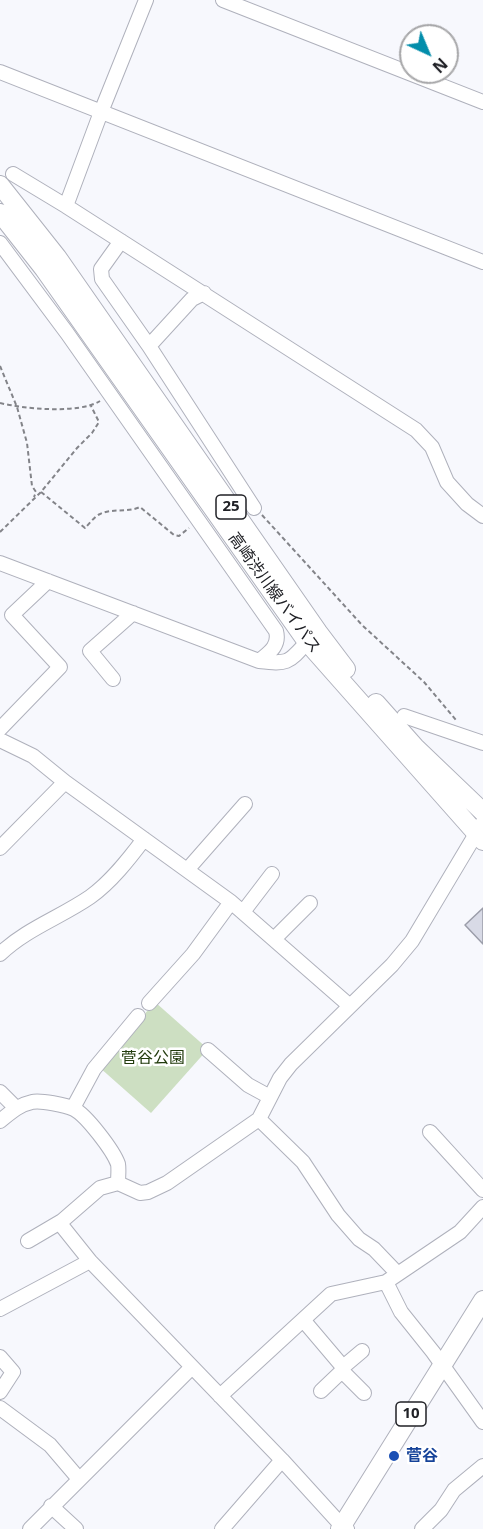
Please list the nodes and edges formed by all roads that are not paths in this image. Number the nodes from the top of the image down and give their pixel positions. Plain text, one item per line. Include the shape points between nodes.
1 (146, 0) edge
2 (223, 0) edge
3 (0, 72) edge
4 (483, 102) edge
5 (101, 112) junction
6 (6, 179) edge
7 (66, 206) junction
8 (0, 213) edge
9 (122, 241) junction
10 (0, 243) edge
11 (483, 262) edge
12 (204, 293) junction
13 (149, 346) junction
14 (254, 508) road end
15 (483, 516) edge
16 (0, 563) edge
17 (48, 580) junction
18 (133, 613) junction
19 (307, 642) junction
20 (259, 660) junction
21 (113, 679) dead end
22 (404, 716) dead end
23 (0, 729) edge
24 (0, 740) edge
25 (477, 740) edge
26 (65, 782) junction
27 (245, 804) dead end
28 (483, 812) edge
29 (481, 832) edge
30 (144, 839) junction
31 (0, 848) edge
32 (187, 870) junction
33 (272, 874) dead end
34 (231, 902) junction
35 (310, 903) dead end
36 (243, 912) junction
37 (274, 939) junction
38 (0, 954) edge
39 (149, 1003) dead end
40 (350, 1005) junction
41 (138, 1016) dead end
42 (208, 1050) dead end
43 (0, 1092) edge
44 (270, 1097) junction
45 (15, 1108) junction
46 (73, 1108) junction
47 (259, 1119) junction
48 (0, 1121) edge
49 (430, 1132) dead end
50 (118, 1183) junction
51 (483, 1190) edge
52 (483, 1207) edge
53 (62, 1221) junction
54 (28, 1241) dead end
55 (90, 1261) junction
56 (391, 1277) junction
57 (483, 1300) edge
58 (0, 1309) edge
59 (304, 1321) junction
60 (362, 1351) dead end
61 (0, 1357) edge
62 (442, 1363) junction
63 (192, 1367) junction
64 (342, 1369) junction
65 (321, 1391) dead end
66 (0, 1392) edge
67 (364, 1393) dead end
68 (220, 1396) junction
69 (0, 1408) edge
70 (483, 1422) edge
71 (282, 1460) junction
72 (483, 1466) edge
73 (79, 1479) junction
74 (51, 1506) junction
75 (343, 1528) edge
76 (30, 1529) edge
77 (76, 1529) edge
78 (222, 1529) edge
79 (422, 1529) edge

1 - 5 street
2 - 4 street
3 - 5 street
5 - 7 street
5 - 11 street
6 - 7 street
6 - 28 main road, 高崎渋川線バイパス / 25 via 334,656 415,747
7 - 9 street
8 - 19 main road, 高崎渋川線バイパス / 25 via 44,269
9 - 12 street
9 - 13 street via 100,274
10 - 20 street via 276,631 272,651
12 - 13 street via 192,299
12 - 15 street via 416,430 432,447 447,482
13 - 14 street
16 - 17 street
17 - 18 street
17 - 23 street via 12,615 60,667
18 - 20 street
18 - 21 street via 90,651
19 - 20 street via 294,658 282,663
19 - 29 main road, 高崎渋川線バイパス / 25
22 - 25 street
24 - 26 street via 33,756
26 - 30 street
26 - 31 street
27 - 32 street
29 - 40 street via 412,941
30 - 32 street
30 - 38 street via 91,896 21,937
32 - 34 street
33 - 36 street
34 - 36 street
34 - 39 street via 193,954
35 - 37 street
36 - 37 street
37 - 40 street
40 - 44 street via 291,1064
41 - 46 street via 94,1069
42 - 44 street via 248,1085
43 - 45 street
44 - 47 street
45 - 46 street via 38,1101
45 - 48 street
46 - 50 street via 85,1117 118,1165
47 - 50 street via 156,1189 140,1192
47 - 56 street via 303,1162 338,1215 359,1239 374,1249
49 - 51 street
50 - 53 street via 100,1188
52 - 56 street via 460,1232
53 - 54 street
53 - 55 street
55 - 58 street
55 - 63 street
56 - 59 street via 331,1294
56 - 62 street via 401,1312
57 - 62 main road, 10
59 - 64 street
59 - 68 street
60 - 64 street
61 - 66 street via 13,1372
62 - 70 street
62 - 75 main road, 10
63 - 68 street
63 - 73 street
64 - 65 street
64 - 67 street
68 - 71 street
69 - 73 street via 50,1445
71 - 75 street
71 - 78 street
72 - 79 street via 454,1490
73 - 74 street
74 - 76 street
74 - 77 street

